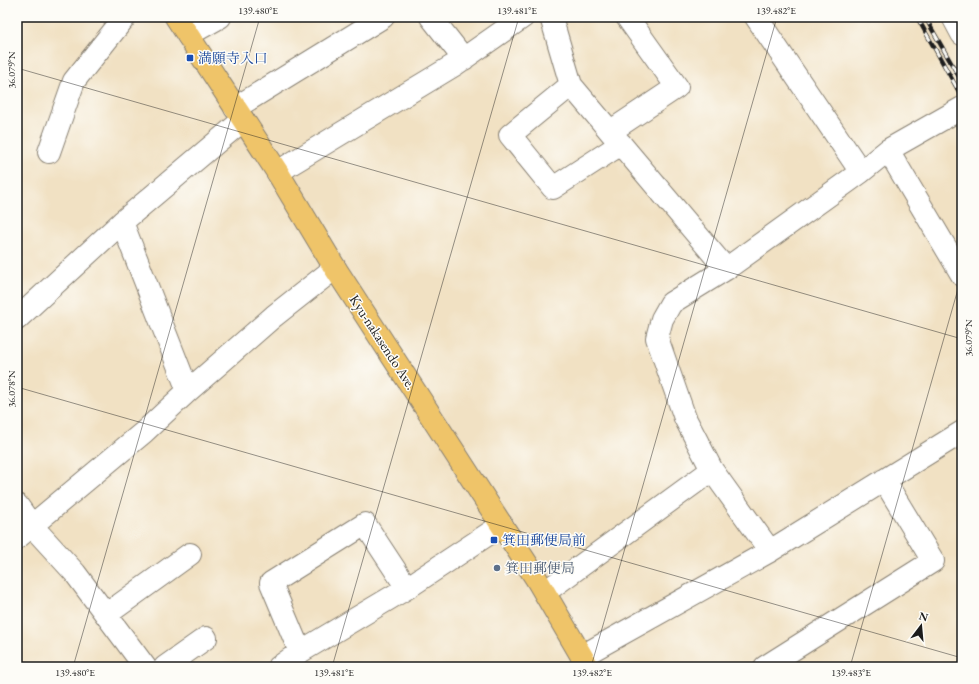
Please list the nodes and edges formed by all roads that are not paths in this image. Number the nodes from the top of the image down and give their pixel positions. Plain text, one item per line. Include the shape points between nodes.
1 (125, 17) edge
2 (176, 17) edge
3 (220, 17) edge
4 (383, 17) edge
5 (431, 17) edge
6 (523, 17) edge
7 (551, 17) edge
8 (627, 17) edge
9 (756, 17) edge
10 (953, 17) edge
11 (962, 34) edge
12 (188, 35) junction
13 (464, 59) junction
14 (571, 85) junction
15 (962, 108) edge
16 (239, 114) junction
17 (616, 138) junction
18 (888, 150) junction
19 (49, 152) dead end
20 (860, 172) junction
21 (278, 174) junction
22 (122, 222) junction
23 (335, 268) junction
24 (726, 269) junction
25 (962, 275) edge
26 (17, 319) edge
27 (188, 391) junction
28 (962, 432) edge
29 (712, 470) junction
30 (884, 480) junction
31 (17, 505) edge
32 (502, 525) junction
33 (24, 532) edge
34 (770, 551) junction
35 (190, 554) dead end
36 (408, 588) junction
37 (545, 592) junction
38 (107, 614) junction
39 (206, 638) dead end
40 (300, 652) junction
41 (585, 662) edge
42 (145, 667) edge
43 (165, 667) edge
44 (278, 667) edge
45 (764, 667) edge

1 - 19 street via 74,81
2 - 12 main road, Kyu-nakasendo Ave.
3 - 12 street
4 - 16 street
5 - 13 street
6 - 13 street
7 - 14 street
8 - 17 street via 677,87
9 - 20 street
10 - 11 street
12 - 16 main road, Kyu-nakasendo Ave.
13 - 21 street
14 - 17 street
14 - 17 street via 510,135 553,188
15 - 18 street
16 - 21 main road, Kyu-nakasendo Ave.
16 - 22 street
17 - 24 street
18 - 20 street
18 - 25 street
20 - 24 street
21 - 23 main road, Kyu-nakasendo Ave.
22 - 26 street
22 - 27 street
23 - 27 street via 274,316
23 - 32 main road, Kyu-nakasendo Ave.
24 - 29 street via 671,303 662,319 657,338 685,418
27 - 33 street via 144,432
28 - 30 street
29 - 34 street
29 - 37 street
30 - 34 street
30 - 45 street via 933,561
31 - 33 street
32 - 36 street
32 - 37 main road, Kyu-nakasendo Ave.
33 - 38 street via 75,573
34 - 41 street
35 - 38 street
36 - 40 street
36 - 40 street via 365,524 271,583
37 - 41 main road, Kyu-nakasendo Ave.
38 - 42 street
39 - 43 street
40 - 44 street

